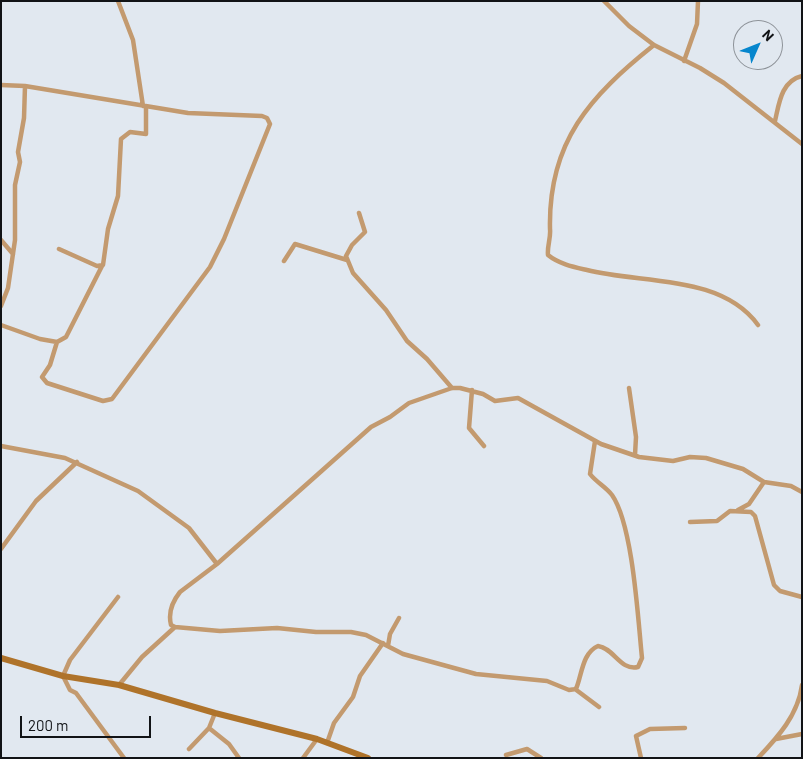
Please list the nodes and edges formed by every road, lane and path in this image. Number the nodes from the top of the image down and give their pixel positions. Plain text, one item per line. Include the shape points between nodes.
1 (118, 1) edge
2 (604, 1) edge
3 (698, 1) edge
4 (654, 45) junction
5 (684, 61) junction
6 (802, 76) edge
7 (1, 85) edge
8 (25, 86) junction
9 (145, 106) junction
10 (775, 121) junction
11 (802, 144) edge
12 (359, 213) dead end
13 (6, 244) edge
14 (59, 249) dead end
15 (13, 254) junction
16 (347, 260) junction
17 (284, 261) dead end
18 (103, 264) junction
19 (1, 306) edge
20 (1, 325) edge
21 (758, 325) dead end
22 (57, 342) junction
23 (452, 388) junction
24 (629, 388) dead end
25 (472, 390) junction
26 (595, 441) junction
27 (1, 446) edge
28 (484, 446) dead end
29 (635, 454) junction
30 (77, 462) junction
31 (764, 482) junction
32 (802, 492) edge
33 (737, 511) junction
34 (690, 522) dead end
35 (1, 549) edge
36 (217, 564) junction
37 (118, 597) dead end
38 (802, 597) edge
39 (399, 618) dead end
40 (174, 627) junction
41 (383, 643) junction
42 (388, 647) junction
43 (1, 658) edge
44 (63, 676) junction
45 (119, 685) junction
46 (802, 686) edge
47 (575, 689) junction
48 (599, 707) dead end
49 (214, 713) junction
50 (209, 728) junction
51 (685, 728) dead end
52 (802, 734) edge
53 (317, 739) junction
54 (776, 739) junction
55 (327, 743) junction
56 (189, 749) dead end
57 (506, 755) dead end
58 (124, 758) edge
59 (238, 758) edge
60 (303, 758) edge
61 (368, 758) edge
62 (542, 758) edge
63 (641, 758) edge
64 (758, 758) edge

1 - 9 street via 133,40
2 - 4 street
3 - 5 street via 697,24
4 - 5 street
4 - 21 street via 598,94 563,148 552,185 548,255 595,273 706,290 749,313
5 - 10 street via 724,82
6 - 10 street via 794,79 782,92
7 - 8 street
8 - 9 street
8 - 15 street via 18,152 20,162 15,185
9 - 18 street via 146,134 130,132 121,139 118,196 108,229
9 - 22 street via 188,113 262,116 270,124 231,223 210,266 112,399 103,402 44,380 42,377 50,365
10 - 11 street
12 - 16 street via 365,232 347,254
13 - 15 street
14 - 18 street via 97,266
15 - 19 street via 8,288
16 - 17 street via 295,244
16 - 23 street via 359,281 386,310 408,341
18 - 22 street via 66,337
20 - 22 street via 40,340
23 - 25 street
23 - 36 street via 409,403 371,427
24 - 29 street via 636,437
25 - 26 street via 495,401 518,398
25 - 28 street via 469,428
26 - 29 street
26 - 47 street via 590,474 613,496 621,514 631,562 642,658 638,667 633,668 620,662 609,650 594,648 586,659
27 - 30 street
29 - 31 street via 673,461 706,458 743,469
30 - 35 street via 36,502
30 - 36 street via 124,484 169,512 189,528
31 - 32 street via 791,486
31 - 33 street via 749,504
33 - 34 street via 728,512 717,521
33 - 38 street via 748,511 755,516 774,585 780,591
36 - 40 street via 176,598 170,616
37 - 44 street via 70,660
39 - 42 street via 390,634
40 - 41 street via 220,631 277,628 351,632
40 - 45 street via 142,657
41 - 42 street
41 - 55 street via 360,676 353,696 334,723
42 - 47 street via 476,674 547,682
43 - 44 main road
44 - 45 main road
44 - 58 street via 70,690
45 - 49 main road
46 - 54 street via 794,715
47 - 48 street
49 - 50 street
49 - 53 main road
50 - 56 street
50 - 59 street via 229,744
51 - 63 street via 650,729 636,736
52 - 54 street
53 - 55 main road
53 - 60 street
54 - 64 street
55 - 61 main road
57 - 62 street via 527,749

